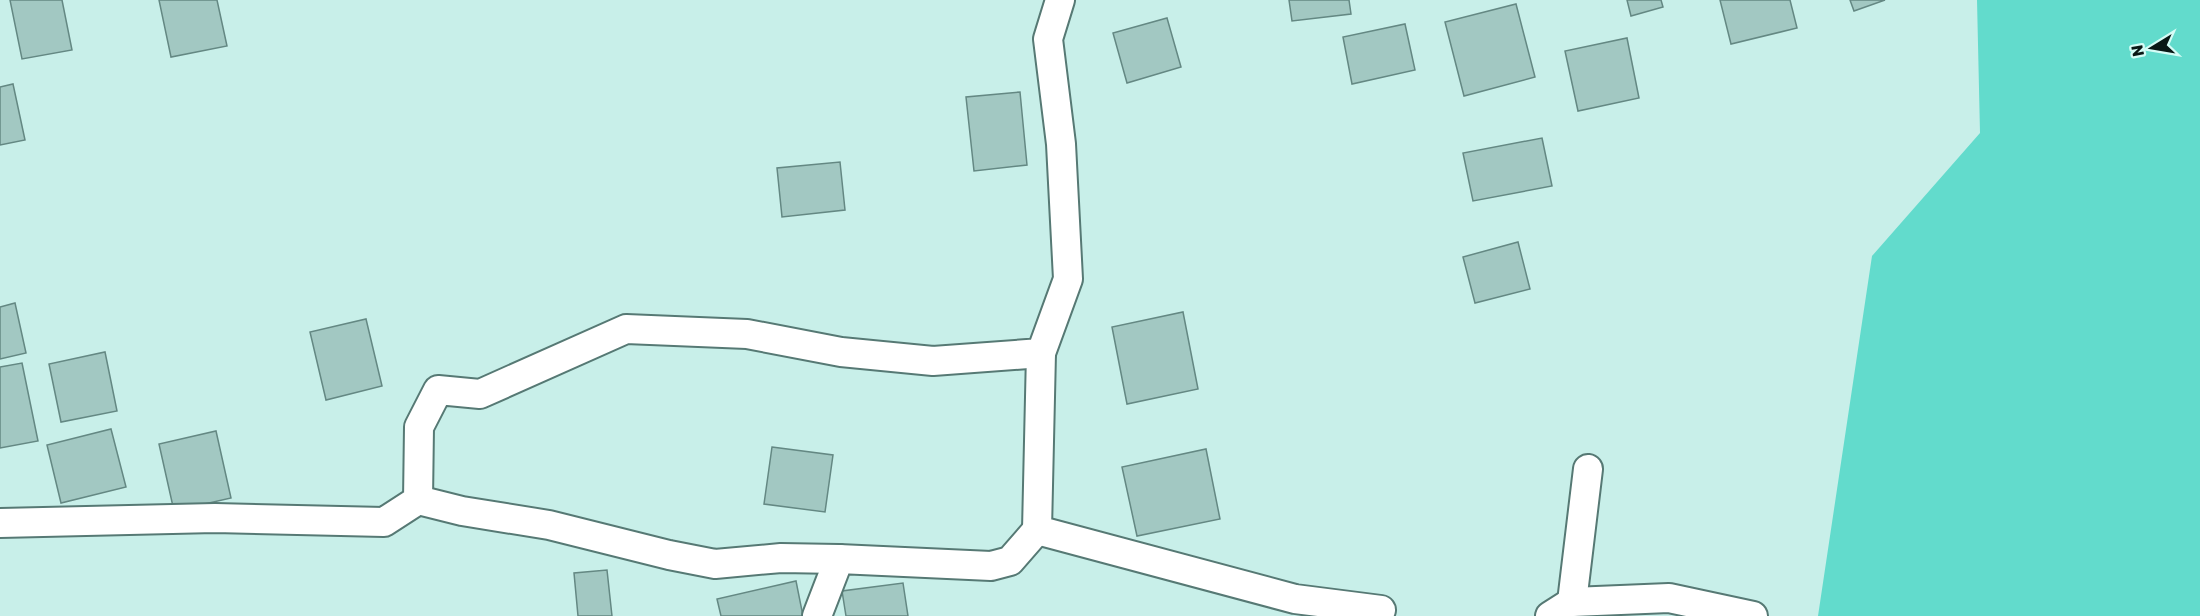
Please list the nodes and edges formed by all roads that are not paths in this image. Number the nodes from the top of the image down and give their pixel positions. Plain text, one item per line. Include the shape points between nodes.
1 (1060, 0) edge
2 (1041, 353) junction
3 (1588, 469) dead end
4 (418, 500) junction
5 (0, 523) edge
6 (1037, 530) junction
7 (838, 559) junction
8 (1561, 609) edge
9 (1381, 610) dead end
10 (817, 616) edge
11 (1753, 616) edge

1 - 2 street via 1048,39 1061,144 1068,279
2 - 4 street via 933,361 841,352 747,334 626,329 480,394 438,390 418,427
2 - 6 street
3 - 8 street
4 - 5 street via 384,522 215,518
4 - 7 street via 549,525 715,564 781,558
6 - 7 street via 1010,561 991,566
6 - 9 street via 1295,599
7 - 10 street
8 - 11 street via 1669,598

